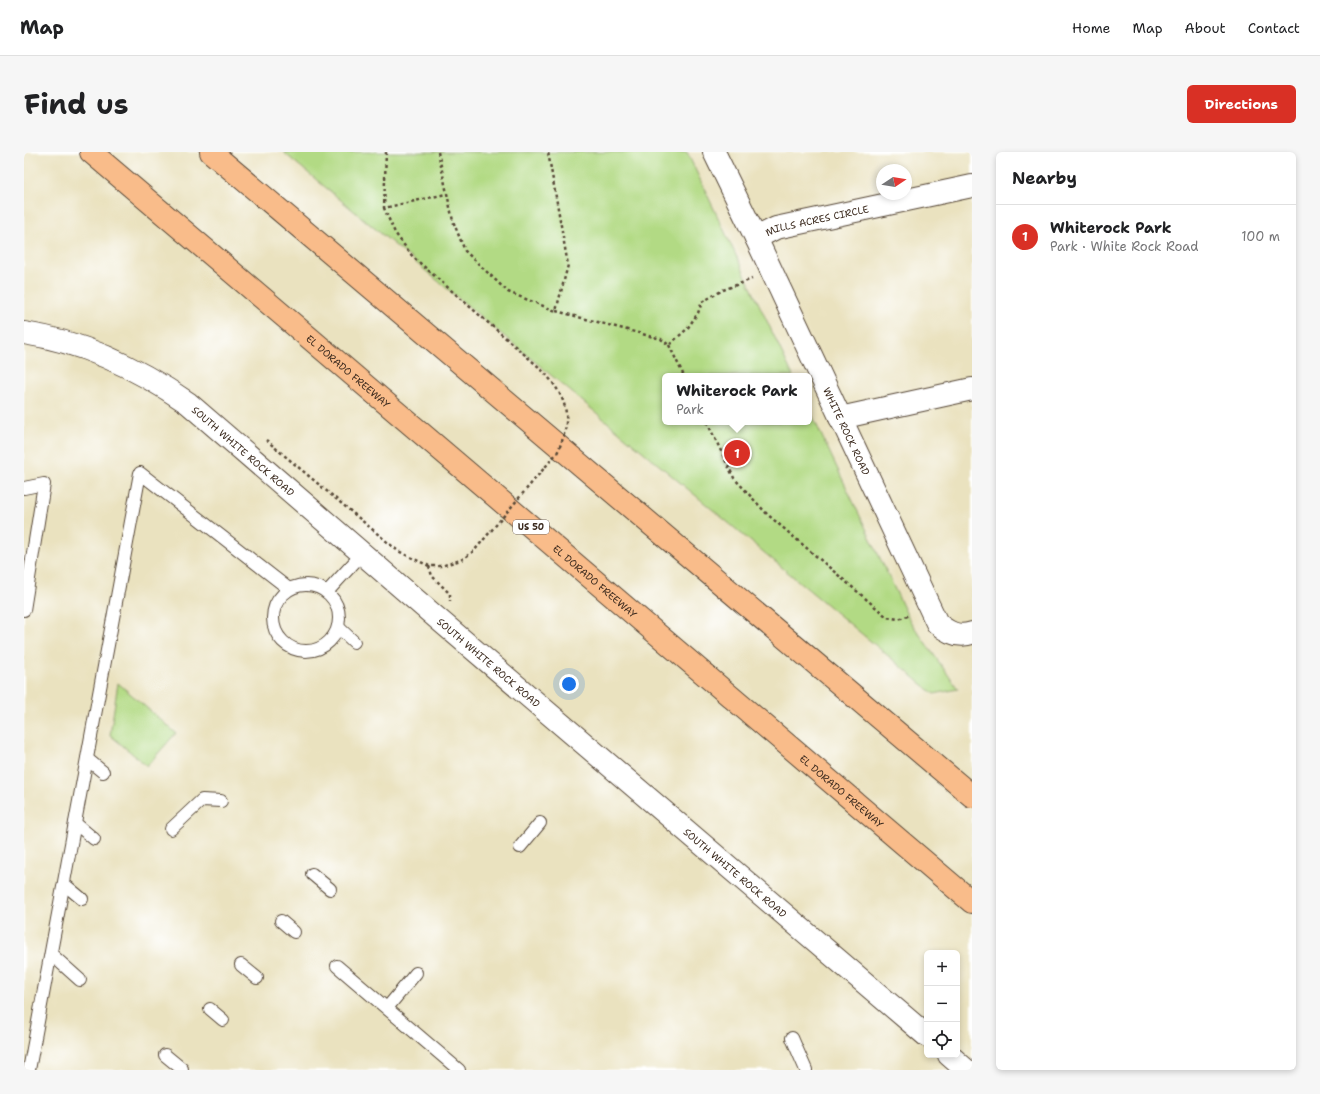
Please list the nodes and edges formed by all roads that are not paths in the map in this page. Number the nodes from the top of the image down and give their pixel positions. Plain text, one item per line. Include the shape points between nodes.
1 (91, 152) edge
2 (211, 152) edge
3 (714, 152) edge
4 (972, 186) edge
5 (756, 238) junction
6 (24, 333) edge
7 (972, 389) edge
8 (840, 418) junction
9 (24, 488) edge
10 (362, 554) junction
11 (289, 589) junction
12 (327, 592) junction
13 (24, 610) edge
14 (338, 628) junction
15 (972, 633) edge
16 (354, 642) dead end
17 (87, 759) junction
18 (103, 772) dead end
19 (972, 796) edge
20 (221, 801) dead end
21 (75, 823) junction
22 (540, 823) dead end
23 (171, 829) dead end
24 (94, 839) dead end
25 (520, 847) dead end
26 (312, 874) dead end
27 (64, 884) junction
28 (330, 889) dead end
29 (82, 900) dead end
30 (972, 902) edge
31 (281, 921) dead end
32 (294, 932) dead end
33 (51, 954) junction
34 (241, 965) dead end
35 (337, 966) dead end
36 (416, 973) dead end
37 (257, 978) dead end
38 (80, 980) dead end
39 (387, 1008) junction
40 (210, 1009) dead end
41 (223, 1020) dead end
42 (924, 1033) edge
43 (792, 1038) dead end
44 (165, 1055) dead end
45 (952, 1058) edge
46 (29, 1070) edge
47 (181, 1070) edge
48 (458, 1070) edge
49 (806, 1070) edge
50 (966, 1070) edge

1 - 30 highway, EL DORADO FREEWAY / US 50
2 - 19 highway
3 - 5 street, WHITE ROCK ROAD
4 - 5 street, MILLS ACRES CIRCLE via 776,228
5 - 8 street, WHITE ROCK ROAD
6 - 10 street, SOUTH WHITE ROCK ROAD via 85,349 116,361 156,382 188,404
7 - 8 street
8 - 15 street, WHITE ROCK ROAD via 937,623 948,633
9 - 13 lane via 44,484
10 - 12 lane
10 - 42 street, SOUTH WHITE ROCK ROAD
11 - 12 lane via 302,584 315,586
11 - 14 lane via 279,597 273,609 272,622 276,634 285,645 296,651 310,652 327,644
11 - 17 lane via 140,473
12 - 14 lane via 335,602 339,614
14 - 16 lane
17 - 18 lane
17 - 21 lane
20 - 23 lane via 202,800
21 - 24 lane
21 - 27 lane
22 - 25 lane
26 - 28 lane
27 - 29 lane
27 - 33 lane
31 - 32 lane
33 - 38 lane
33 - 46 lane
34 - 37 lane
35 - 39 lane
36 - 39 lane
39 - 48 lane
40 - 41 lane
43 - 49 lane
44 - 47 lane
45 - 50 street

